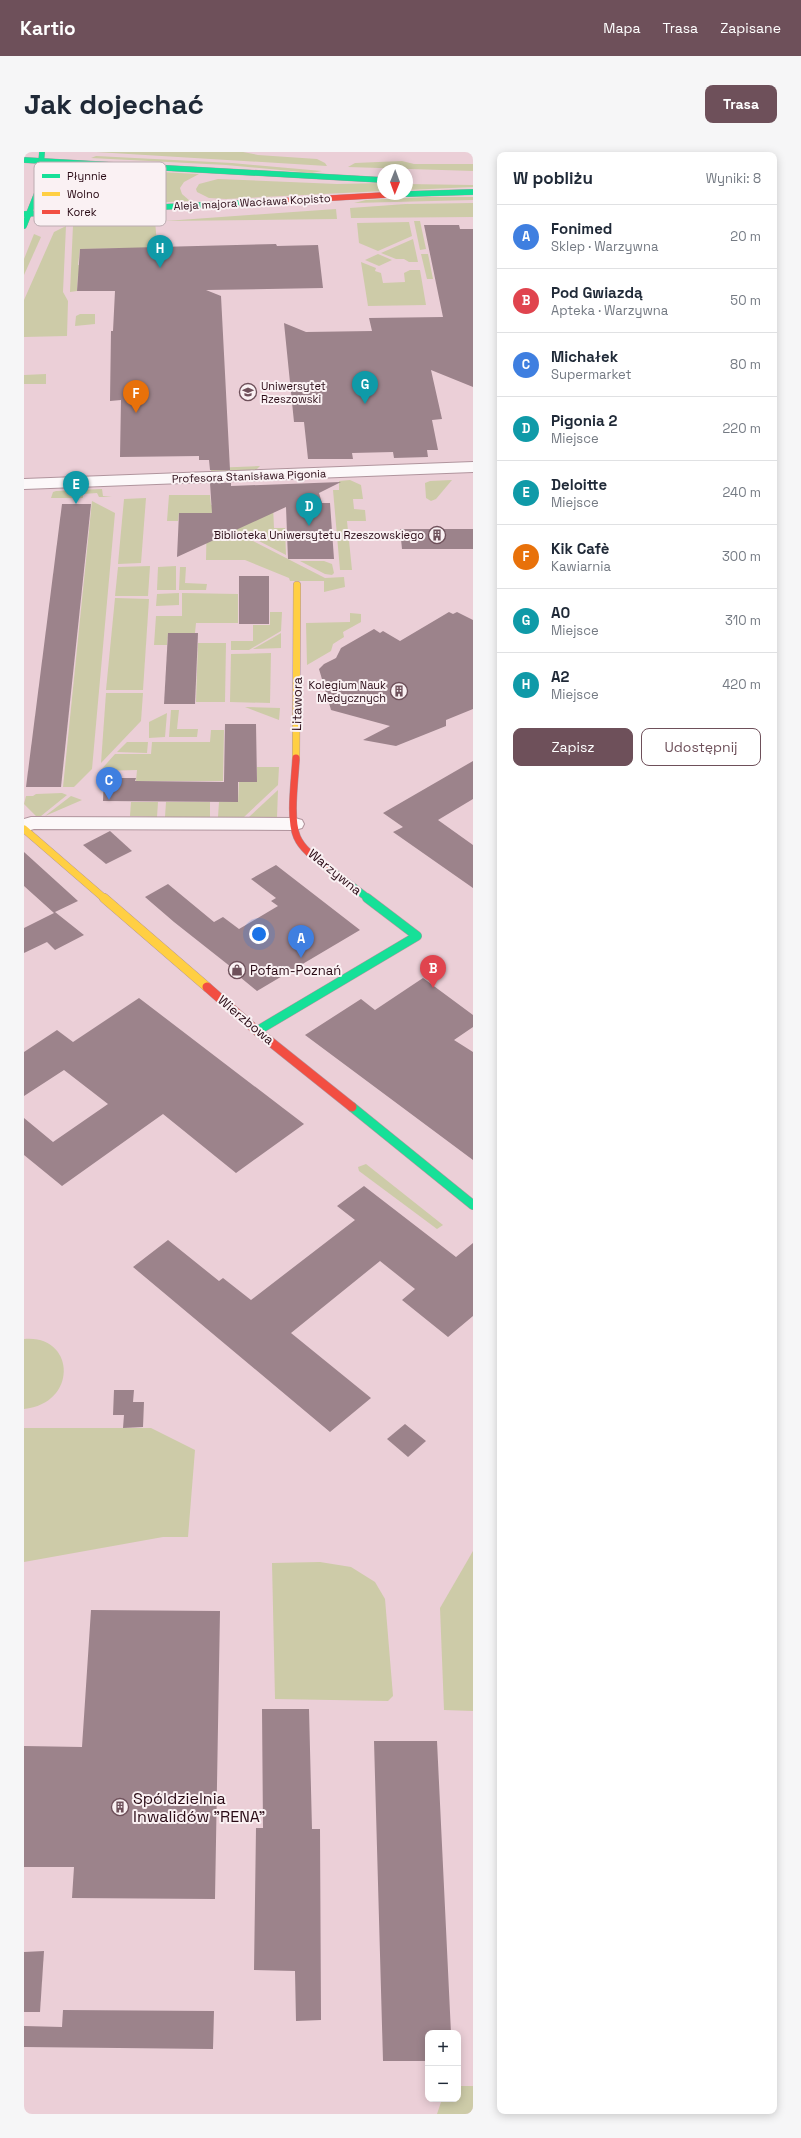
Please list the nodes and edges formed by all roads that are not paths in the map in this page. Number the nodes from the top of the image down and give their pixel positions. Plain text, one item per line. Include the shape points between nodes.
1 (42, 156) edge
2 (24, 160) edge
3 (116, 162) edge
4 (166, 166) edge
5 (240, 172) junction
6 (199, 179) dead end
7 (377, 180) edge
8 (473, 192) edge
9 (413, 194) edge
10 (377, 195) edge
11 (192, 196) dead end
12 (34, 199) edge
13 (228, 202) junction
14 (166, 206) edge
15 (27, 214) edge
16 (24, 226) edge
17 (473, 467) edge
18 (24, 484) edge
19 (297, 585) dead end
20 (295, 824) junction
21 (24, 827) edge
22 (258, 1031) junction
23 (473, 1205) edge

1 - 2 main road, Aleja majora Wacława Kopisto
1 - 3 main road, Aleja majora Wacława Kopisto
4 - 5 main road, Aleja majora Wacława Kopisto
5 - 6 main road
5 - 7 main road, Aleja majora Wacława Kopisto
8 - 9 main road
10 - 13 main road, Aleja majora Wacława Kopisto
11 - 13 main road via 205,201
12 - 15 main road
13 - 14 main road, Aleja majora Wacława Kopisto
15 - 16 main road
17 - 18 street, Profesora Stanisława Pigonia
19 - 20 main road, Litawora
20 - 21 street via 31,823
20 - 22 main road, Warzywna via 297,837 312,855 417,936
21 - 22 main road, Wierzbowa
22 - 23 main road, Wierzbowa

